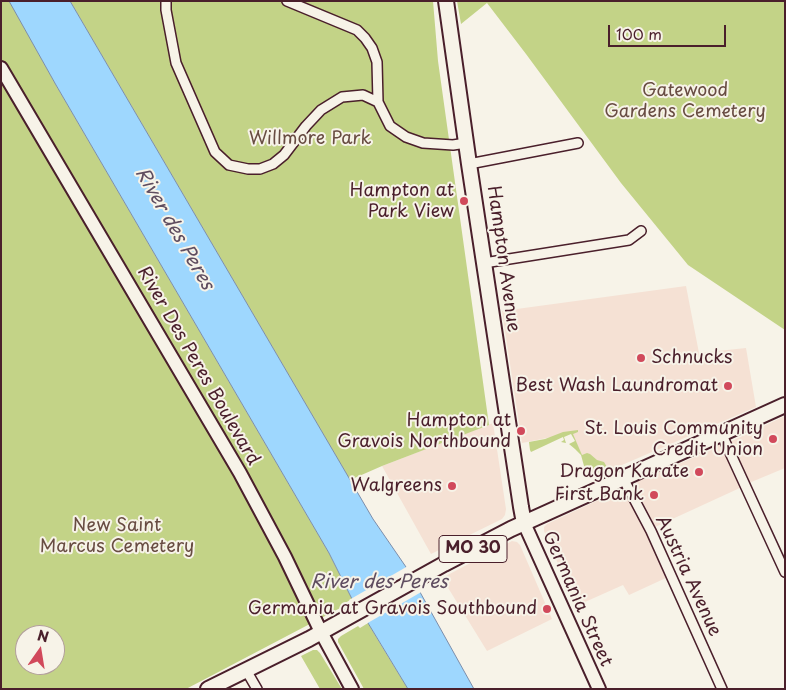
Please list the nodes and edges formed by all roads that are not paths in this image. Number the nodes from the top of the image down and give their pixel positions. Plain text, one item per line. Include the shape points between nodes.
1 (166, 1) edge
2 (287, 1) edge
3 (446, 1) edge
4 (1, 68) edge
5 (378, 102) junction
6 (466, 143) junction
7 (578, 143) dead end
8 (470, 164) junction
9 (641, 231) dead end
10 (484, 263) junction
11 (785, 405) edge
12 (721, 433) junction
13 (623, 478) junction
14 (524, 523) junction
15 (785, 572) edge
16 (321, 632) junction
17 (246, 670) junction
18 (208, 689) edge
19 (257, 689) edge
20 (352, 689) edge
21 (599, 689) edge
22 (722, 689) edge

1 - 5 street via 176,63 215,152 229,165 260,169 273,164 321,110 342,97 363,95
2 - 5 street via 357,30 365,38 377,62
3 - 6 main road, Hampton Avenue
4 - 16 main road, River Des Peres Boulevard via 240,473
5 - 6 street via 390,126 406,136 424,142
6 - 8 main road, Hampton Avenue
7 - 8 street
8 - 10 main road, Hampton Avenue
9 - 10 street via 629,240
10 - 14 main road, Hampton Avenue
11 - 12 main road, MO 30
12 - 13 main road, MO 30
12 - 15 street
13 - 14 main road, MO 30
13 - 22 street, Austria Avenue via 651,531
14 - 16 main road, MO 30
14 - 21 main road, Germania Street
16 - 17 main road, MO 30
16 - 20 main road, River Des Peres Boulevard
17 - 18 main road, MO 30
17 - 19 street

